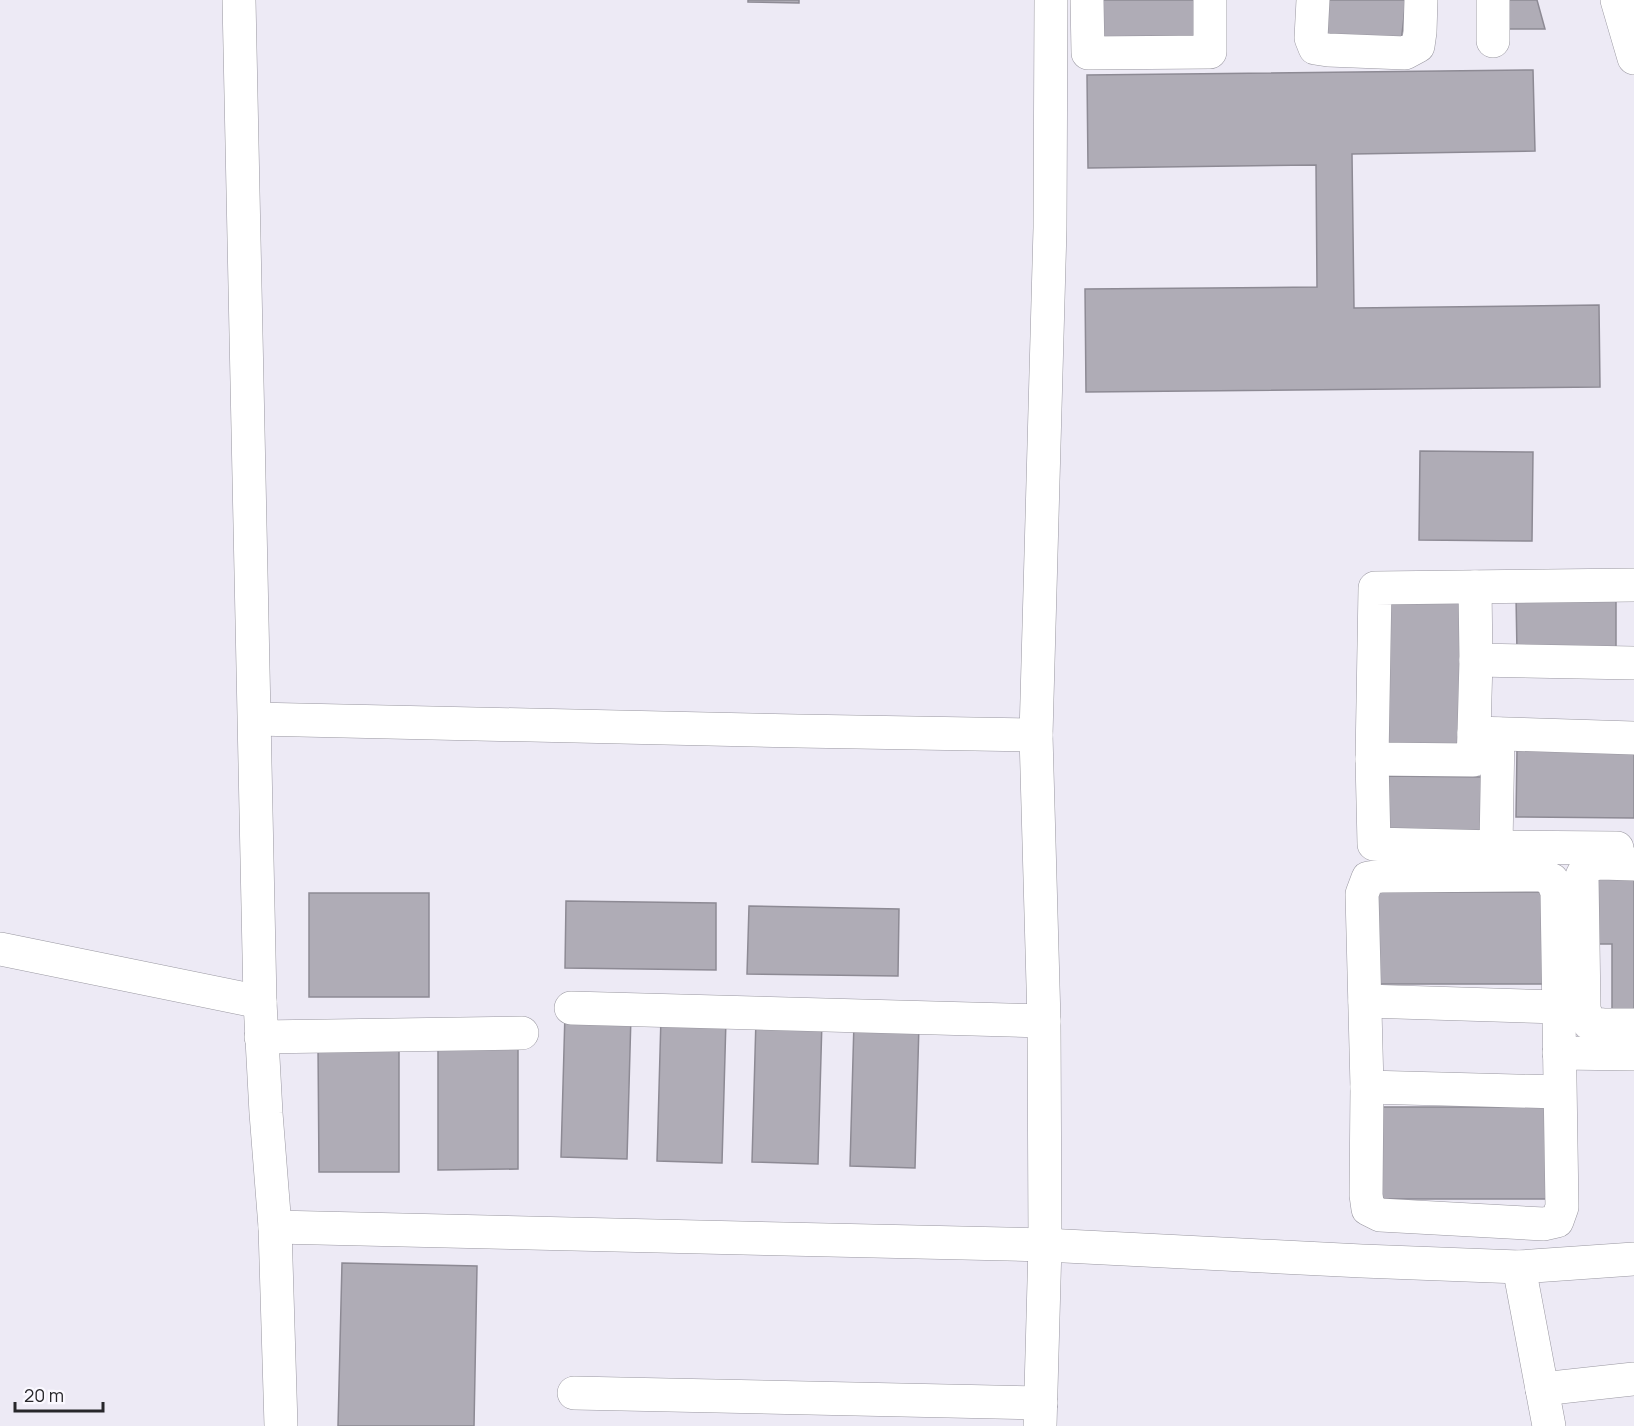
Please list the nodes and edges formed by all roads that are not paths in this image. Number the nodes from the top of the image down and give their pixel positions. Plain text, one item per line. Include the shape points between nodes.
1 (239, 0) edge
2 (1051, 0) edge
3 (1087, 0) edge
4 (1210, 0) edge
5 (1313, 0) edge
6 (1421, 0) edge
7 (1493, 0) edge
8 (1617, 0) edge
9 (1492, 41) dead end
10 (1634, 58) edge
11 (1634, 585) edge
12 (1475, 587) junction
13 (1476, 660) junction
14 (1634, 663) edge
15 (255, 719) junction
16 (1486, 734) junction
17 (1036, 735) junction
18 (1634, 738) edge
19 (1372, 759) junction
20 (1496, 847) junction
21 (1634, 848) edge
22 (1634, 864) edge
23 (0, 949) edge
24 (1365, 1001) junction
25 (260, 1002) junction
26 (1559, 1007) junction
27 (570, 1008) dead end
28 (1044, 1021) junction
29 (1634, 1025) edge
30 (522, 1033) dead end
31 (261, 1037) junction
32 (1559, 1053) junction
33 (1634, 1054) edge
34 (1367, 1087) junction
35 (1559, 1092) junction
36 (275, 1227) junction
37 (1045, 1245) junction
38 (1634, 1259) edge
39 (1519, 1267) junction
40 (1634, 1379) edge
41 (1542, 1389) junction
42 (574, 1393) dead end
43 (1041, 1414) edge
44 (281, 1426) edge
45 (1549, 1426) edge

1 - 15 street
2 - 17 street via 1050,228
3 - 4 street via 1089,53 1210,52
5 - 6 street via 1311,38 1315,48 1405,53 1418,46
7 - 9 street
8 - 10 street
11 - 12 street
12 - 13 street
12 - 19 street via 1375,588
13 - 14 street
13 - 16 street
15 - 17 street
15 - 25 street
16 - 18 street
16 - 19 street via 1473,760
16 - 20 street
17 - 28 street
19 - 20 street via 1374,844
20 - 21 street
22 - 29 street via 1588,865 1582,876 1584,1009 1589,1023
23 - 25 street
24 - 26 street
24 - 26 street via 1362,894 1368,878 1542,875 1552,880 1557,892
24 - 34 street
25 - 31 street
26 - 32 street
27 - 28 street
28 - 37 street
30 - 31 street
31 - 36 street
32 - 33 street
32 - 35 street
34 - 35 street
34 - 35 street via 1368,1209 1380,1215 1544,1224 1557,1221 1562,1207
36 - 37 street
36 - 44 street
37 - 39 street
37 - 43 street
38 - 39 street
39 - 41 street
40 - 41 street
41 - 45 street
42 - 43 street

